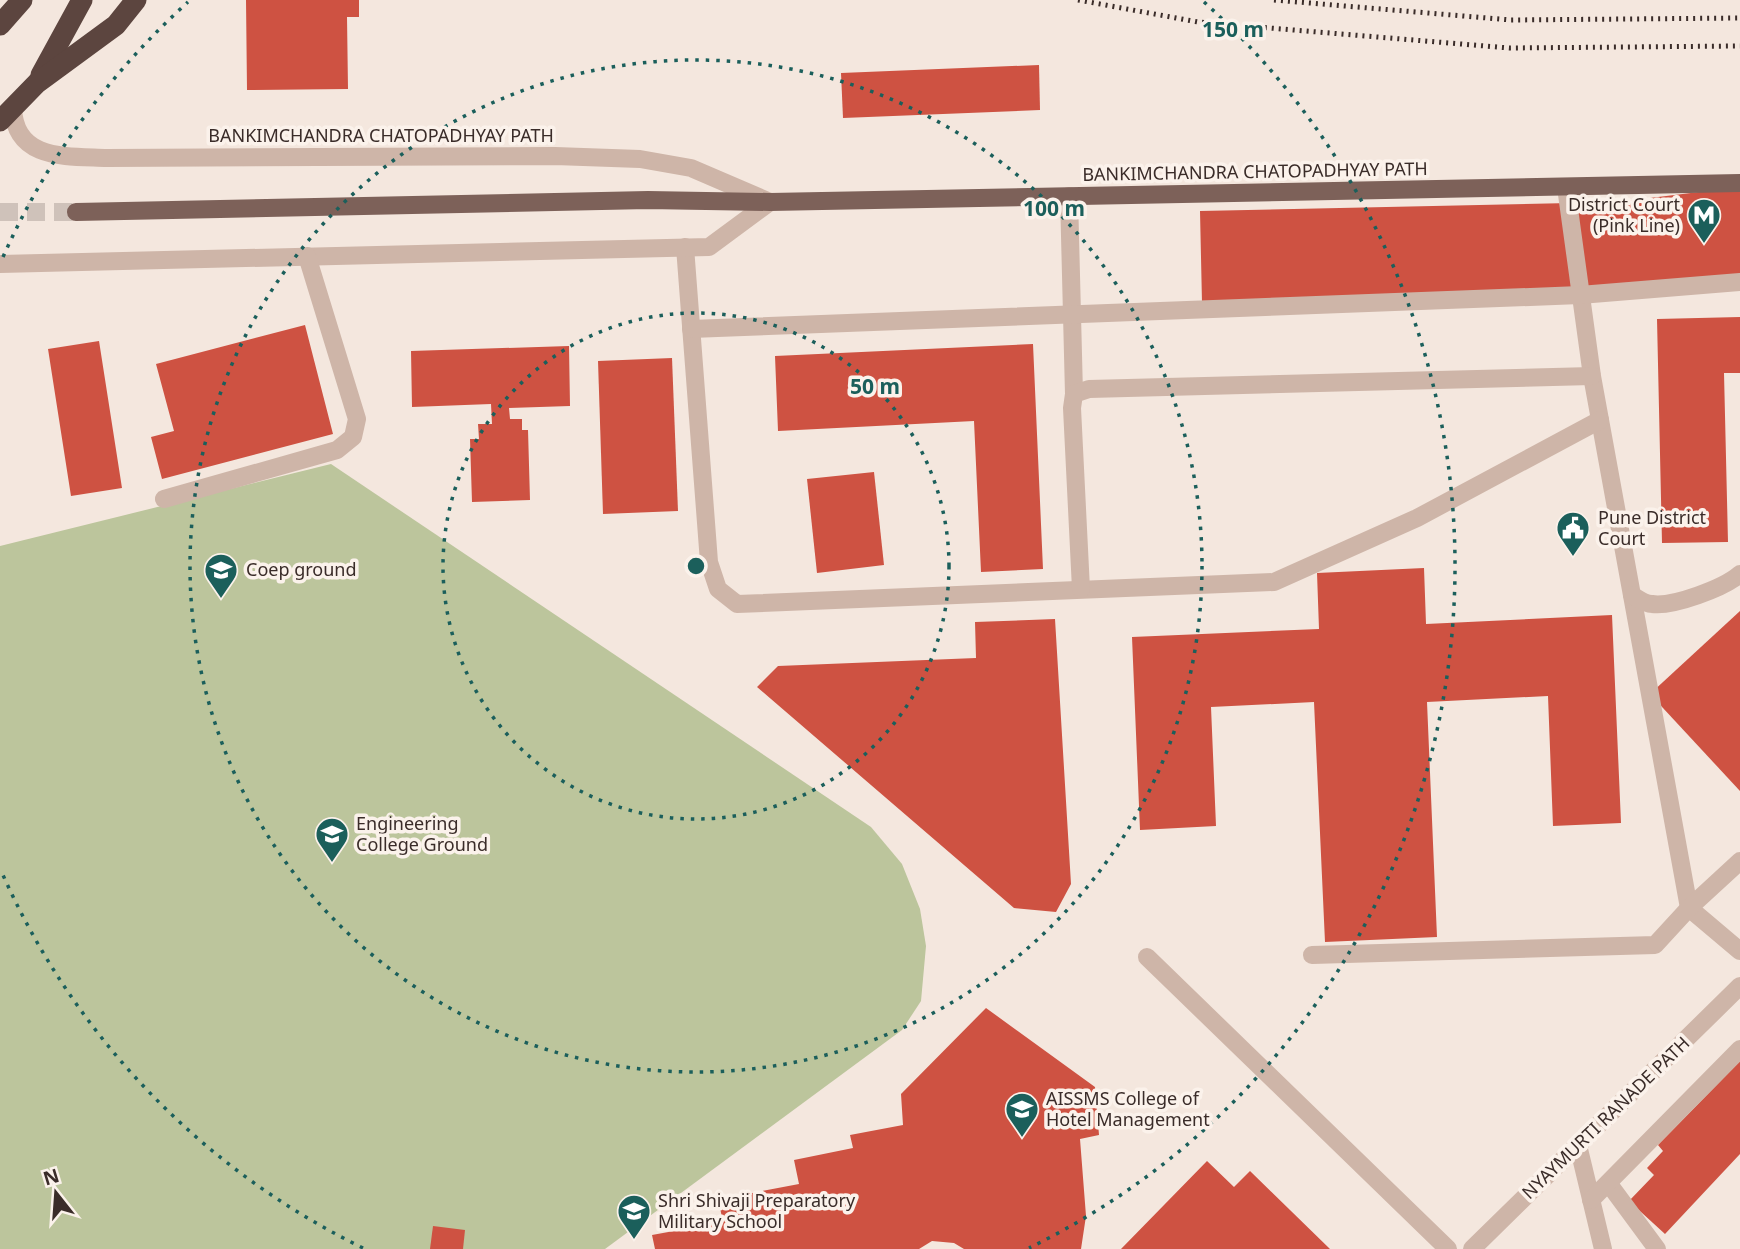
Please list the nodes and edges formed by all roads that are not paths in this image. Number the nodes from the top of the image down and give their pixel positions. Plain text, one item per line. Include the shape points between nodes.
1 (22, 0) edge
2 (82, 0) edge
3 (136, 0) edge
4 (0, 25) edge
5 (37, 83) junction
6 (6, 114) edge
7 (1740, 183) edge
8 (1566, 187) junction
9 (1069, 196) junction
10 (771, 202) junction
11 (76, 212) tunnel mouth
12 (685, 247) junction
13 (307, 256) junction
14 (0, 264) edge
15 (1740, 282) edge
16 (1580, 295) junction
17 (1071, 314) junction
18 (691, 329) junction
19 (1592, 376) junction
20 (1074, 394) junction
21 (1600, 420) junction
22 (164, 499) dead end
23 (1740, 574) edge
24 (1081, 589) junction
25 (1632, 595) junction
26 (1740, 861) edge
27 (1689, 908) junction
28 (1740, 951) edge
29 (1312, 955) dead end
30 (1147, 957) dead end
31 (1740, 986) edge
32 (1740, 1049) edge
33 (1578, 1144) junction
34 (1609, 1184) junction
35 (1591, 1200) junction
36 (1448, 1249) edge
37 (1472, 1249) edge
38 (1603, 1249) edge
39 (1657, 1249) edge

1 - 4 highway
2 - 5 highway
3 - 5 highway via 116,25
5 - 6 highway
6 - 10 street, BANKIMCHANDRA CHATOPADHYAY PATH via 22,139 45,153 107,158 640,159 691,168
7 - 8 main road, BANKIMCHANDRA CHATOPADHYAY PATH
8 - 9 main road, BANKIMCHANDRA CHATOPADHYAY PATH
8 - 16 street
9 - 10 main road, BANKIMCHANDRA CHATOPADHYAY PATH
9 - 17 street
10 - 11 main road via 635,200
10 - 12 street via 709,247
12 - 13 street
12 - 18 street
13 - 14 street
13 - 22 street via 357,419 353,438 337,450
15 - 16 street
16 - 17 street
16 - 19 street
17 - 18 street
17 - 20 street
18 - 24 street via 709,562 718,589 737,604
19 - 20 street via 1102,389
19 - 21 street
20 - 24 street
21 - 24 street via 1417,518 1274,582
21 - 25 street
23 - 25 street via 1704,594 1651,605
25 - 27 street
26 - 27 street
27 - 28 street
27 - 29 street via 1655,945
30 - 36 street
31 - 33 street, NYAYMURTI RANADE PATH
32 - 34 street
33 - 35 street
33 - 37 street, NYAYMURTI RANADE PATH
34 - 35 street
34 - 39 street
35 - 38 street

